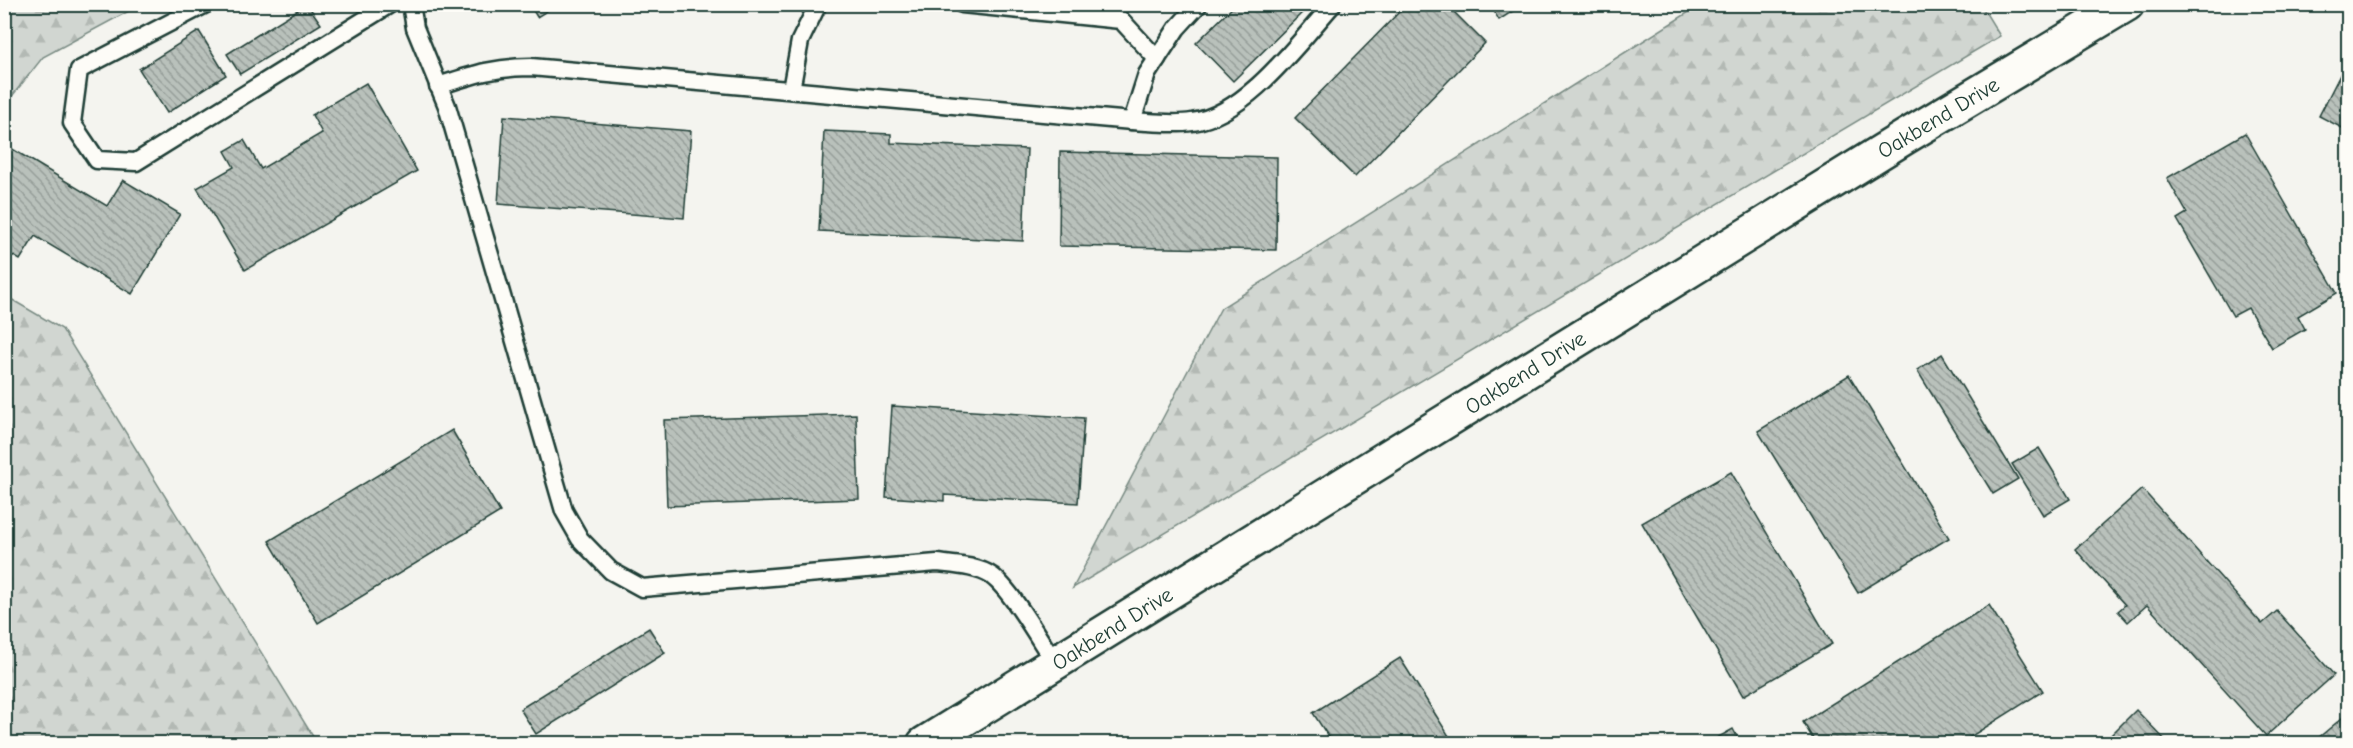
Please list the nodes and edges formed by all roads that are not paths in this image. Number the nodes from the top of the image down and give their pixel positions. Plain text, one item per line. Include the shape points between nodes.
1 (206, 4) edge
2 (390, 4) edge
3 (411, 4) edge
4 (818, 4) edge
5 (962, 4) edge
6 (1199, 4) edge
7 (1333, 4) edge
8 (2127, 4) edge
9 (1157, 59) junction
10 (438, 86) junction
11 (791, 90) junction
12 (1132, 121) junction
13 (1055, 663) junction
14 (924, 744) edge

1 - 2 lane via 79,70 72,123 97,160 136,162
3 - 10 lane via 415,28
4 - 11 lane via 800,41
5 - 9 lane via 1121,20
6 - 9 lane
7 - 12 lane via 1251,93 1225,111 1194,122
8 - 13 street, Oakbend Drive via 1894,143
9 - 12 lane via 1147,74
10 - 11 lane via 503,67 531,67
10 - 13 lane via 564,511 580,539 611,571 642,588 938,563 964,567 990,575 1004,588
11 - 12 lane
13 - 14 street, Oakbend Drive

